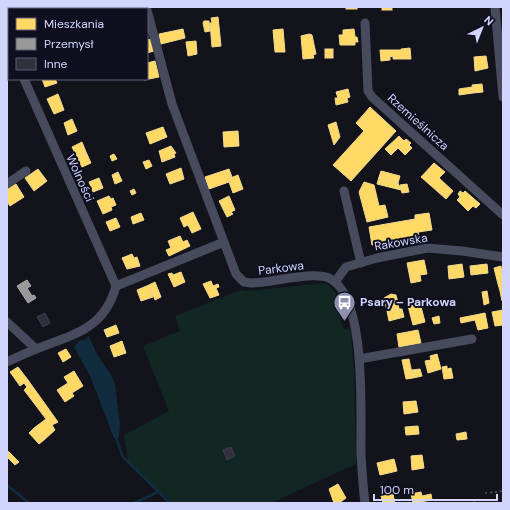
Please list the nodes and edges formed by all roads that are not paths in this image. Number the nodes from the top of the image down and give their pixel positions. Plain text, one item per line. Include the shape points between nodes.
1 (495, 7) edge
2 (148, 13) edge
3 (366, 23) dead end
4 (24, 80) edge
5 (503, 97) edge
6 (26, 171) dead end
7 (7, 184) edge
8 (344, 191) dead end
9 (503, 215) edge
10 (224, 242) junction
11 (503, 257) edge
12 (362, 263) junction
13 (335, 282) junction
14 (116, 286) junction
15 (7, 322) edge
16 (472, 339) dead end
17 (36, 349) junction
18 (359, 359) junction
19 (7, 362) edge
20 (366, 503) edge

1 - 5 street
2 - 10 street, Parkowa via 172,104
3 - 9 street, Rzemieślnicza via 368,91 372,97
4 - 14 street, Wolności
6 - 7 street
8 - 12 street
10 - 13 street, Parkowa via 236,274 248,283 317,276
10 - 14 street
11 - 12 street, Rakowska via 462,250 426,248
12 - 13 street, Rakowska via 346,267
13 - 18 street via 344,293 353,316
14 - 17 street via 112,300 92,325 74,335
15 - 17 street
16 - 18 street
17 - 19 street
18 - 20 street via 361,455

